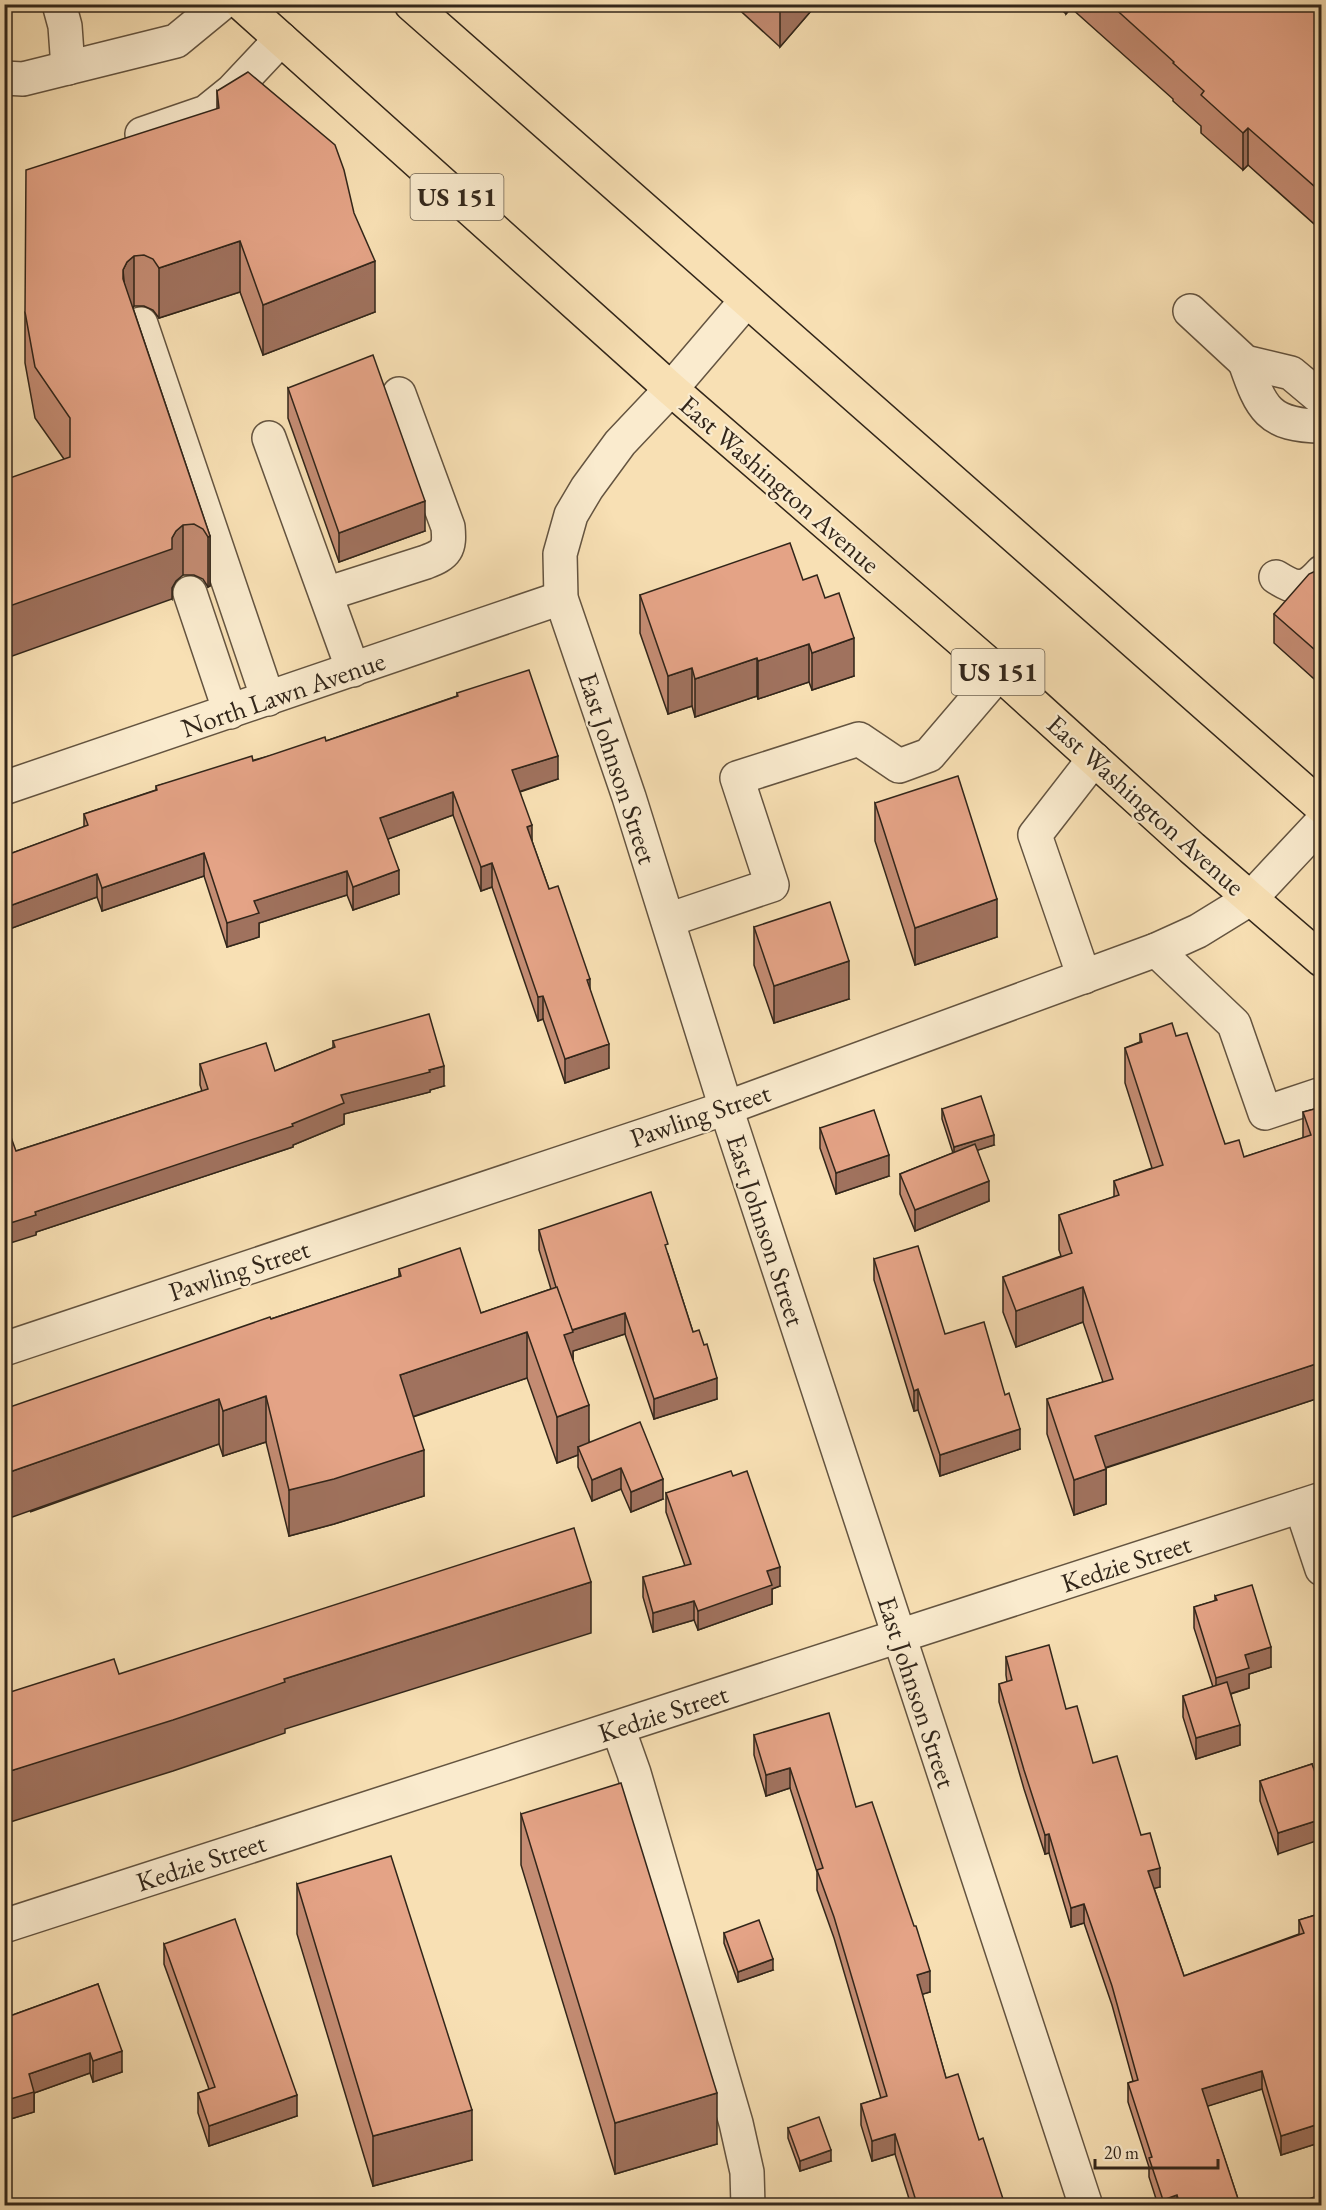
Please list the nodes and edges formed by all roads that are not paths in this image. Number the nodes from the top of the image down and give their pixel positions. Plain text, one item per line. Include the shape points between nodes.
1 (59, 4) edge
2 (221, 4) edge
3 (242, 4) edge
4 (411, 4) edge
5 (281, 39) junction
6 (68, 68) junction
7 (4, 78) edge
8 (117, 143) edge
9 (746, 301) junction
10 (1190, 310) dead end
11 (141, 324) edge
12 (1245, 362) junction
13 (671, 389) junction
14 (399, 394) dead end
15 (1322, 399) edge
16 (1322, 426) edge
17 (269, 438) dead end
18 (1322, 572) edge
19 (1276, 577) dead end
20 (190, 593) dead end
21 (326, 594) junction
22 (561, 598) junction
23 (353, 670) junction
24 (999, 673) junction
25 (268, 699) junction
26 (230, 712) junction
27 (1094, 759) junction
28 (4, 788) edge
29 (1322, 807) edge
30 (1322, 822) edge
31 (1250, 899) junction
32 (668, 920) junction
33 (1156, 950) junction
34 (1322, 960) edge
35 (1084, 977) junction
36 (1322, 1094) edge
37 (726, 1108) junction
38 (4, 1349) edge
39 (1311, 1503) edge
40 (1322, 1569) edge
41 (899, 1637) junction
42 (618, 1728) junction
43 (4, 1926) edge
44 (748, 2205) edge
45 (1086, 2205) edge

1 - 6 street
2 - 6 street via 176,41
3 - 5 main road, East Washington Avenue / US 151
4 - 9 main road
5 - 8 street via 232,92 206,112
5 - 13 main road, East Washington Avenue / US 151
6 - 7 street via 23,79
9 - 13 street, East Johnson Street
9 - 29 main road
10 - 12 street
11 - 25 street
12 - 15 street via 1291,373
12 - 16 street via 1257,397 1274,417 1297,426
13 - 22 street, East Johnson Street via 620,443 571,515 560,554
13 - 24 main road, East Washington Avenue / US 151
14 - 21 street via 448,527 446,550 440,557
17 - 21 street
18 - 19 street via 1302,587 1290,586
20 - 26 street
21 - 23 street
22 - 23 street, North Lawn Avenue
22 - 32 street, East Johnson Street
23 - 25 street, North Lawn Avenue
24 - 27 main road, East Washington Avenue / US 151
24 - 32 street via 929,755 899,765 859,739 737,778 772,885
25 - 26 street, North Lawn Avenue
26 - 28 street, North Lawn Avenue
27 - 31 main road, East Washington Avenue / US 151
27 - 35 street via 1035,834
30 - 31 street, Pawling Street
31 - 33 street, Pawling Street via 1198,931
31 - 34 main road, East Washington Avenue / US 151
32 - 37 street, East Johnson Street
33 - 35 street, Pawling Street
33 - 36 street via 1234,1024 1265,1113
35 - 37 street, Pawling Street
37 - 38 street, Pawling Street
37 - 41 street, East Johnson Street
39 - 40 street
39 - 41 street, Kedzie Street
41 - 42 street, Kedzie Street
41 - 45 street, East Johnson Street
42 - 43 street, Kedzie Street
42 - 44 street via 736,2123 747,2172

